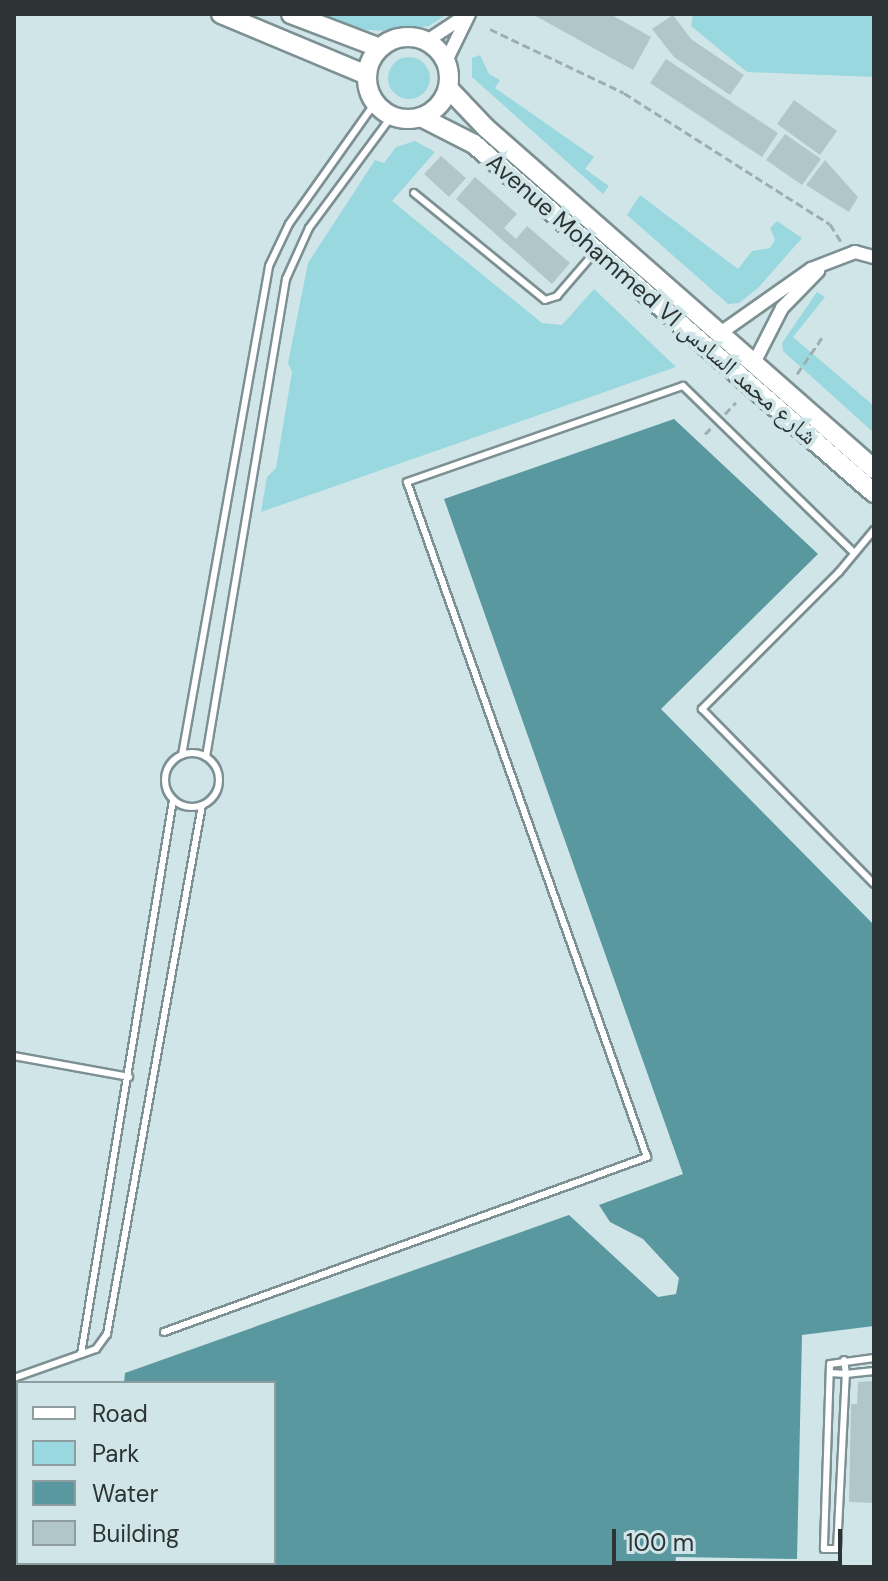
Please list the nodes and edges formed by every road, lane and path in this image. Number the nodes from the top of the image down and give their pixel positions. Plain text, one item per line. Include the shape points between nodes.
1 (221, 14) edge
2 (291, 14) edge
3 (468, 14) edge
4 (490, 29) dead end
5 (427, 41) junction
6 (380, 48) junction
7 (446, 61) junction
8 (367, 75) junction
9 (448, 88) junction
10 (375, 103) junction
11 (392, 116) junction
12 (421, 117) junction
13 (414, 193) dead end
14 (597, 249) junction
15 (847, 254) junction
16 (874, 257) edge
17 (826, 269) junction
18 (719, 334) junction
19 (823, 336) dead end
20 (753, 365) junction
21 (797, 374) dead end
22 (874, 469) edge
23 (874, 493) edge
24 (874, 530) edge
25 (854, 553) junction
26 (182, 755) junction
27 (206, 757) junction
28 (173, 800) junction
29 (202, 805) junction
30 (874, 884) edge
31 (14, 1056) edge
32 (129, 1077) junction
33 (164, 1332) dead end
34 (81, 1354) junction
35 (874, 1358) edge
36 (844, 1360) junction
37 (874, 1371) edge
38 (830, 1373) junction
39 (846, 1374) junction
40 (14, 1378) edge

1 - 8 main road
2 - 6 main road
3 - 5 street
3 - 7 street
4 - 15 path via 624,93 830,224
5 - 6 main road via 402,37
5 - 7 main road
6 - 8 main road
7 - 9 main road
8 - 10 main road
9 - 12 main road via 435,109
9 - 18 main road, Avenue Mohammed VI شارع محمد السادس via 486,128
10 - 11 main road
10 - 26 lane via 289,224 269,266
11 - 12 main road
11 - 27 lane via 309,228 286,279
12 - 14 main road, Avenue Mohammed VI شارع محمد السادس via 474,144
13 - 14 lane via 545,300 557,296
14 - 23 main road, Avenue Mohammed VI شارع محمد السادس
15 - 16 street
15 - 17 street
17 - 18 street
17 - 20 street via 782,308
18 - 20 main road, Avenue Mohammed VI شارع محمد السادس
19 - 21 path
20 - 22 main road, Avenue Mohammed VI شارع محمد السادس
24 - 25 lane
25 - 30 lane via 702,709
25 - 33 lane via 683,386 407,482 647,1157
26 - 27 lane
26 - 28 lane via 167,771 166,786
27 - 29 lane via 219,782 214,796
28 - 29 lane
28 - 32 lane
29 - 34 lane via 107,1334 102,1344
31 - 32 lane
32 - 34 lane
34 - 40 lane
35 - 36 lane
36 - 38 lane via 833,1361
36 - 39 lane
37 - 39 lane
38 - 39 lane
38 - 39 lane via 824,1549 837,1549

